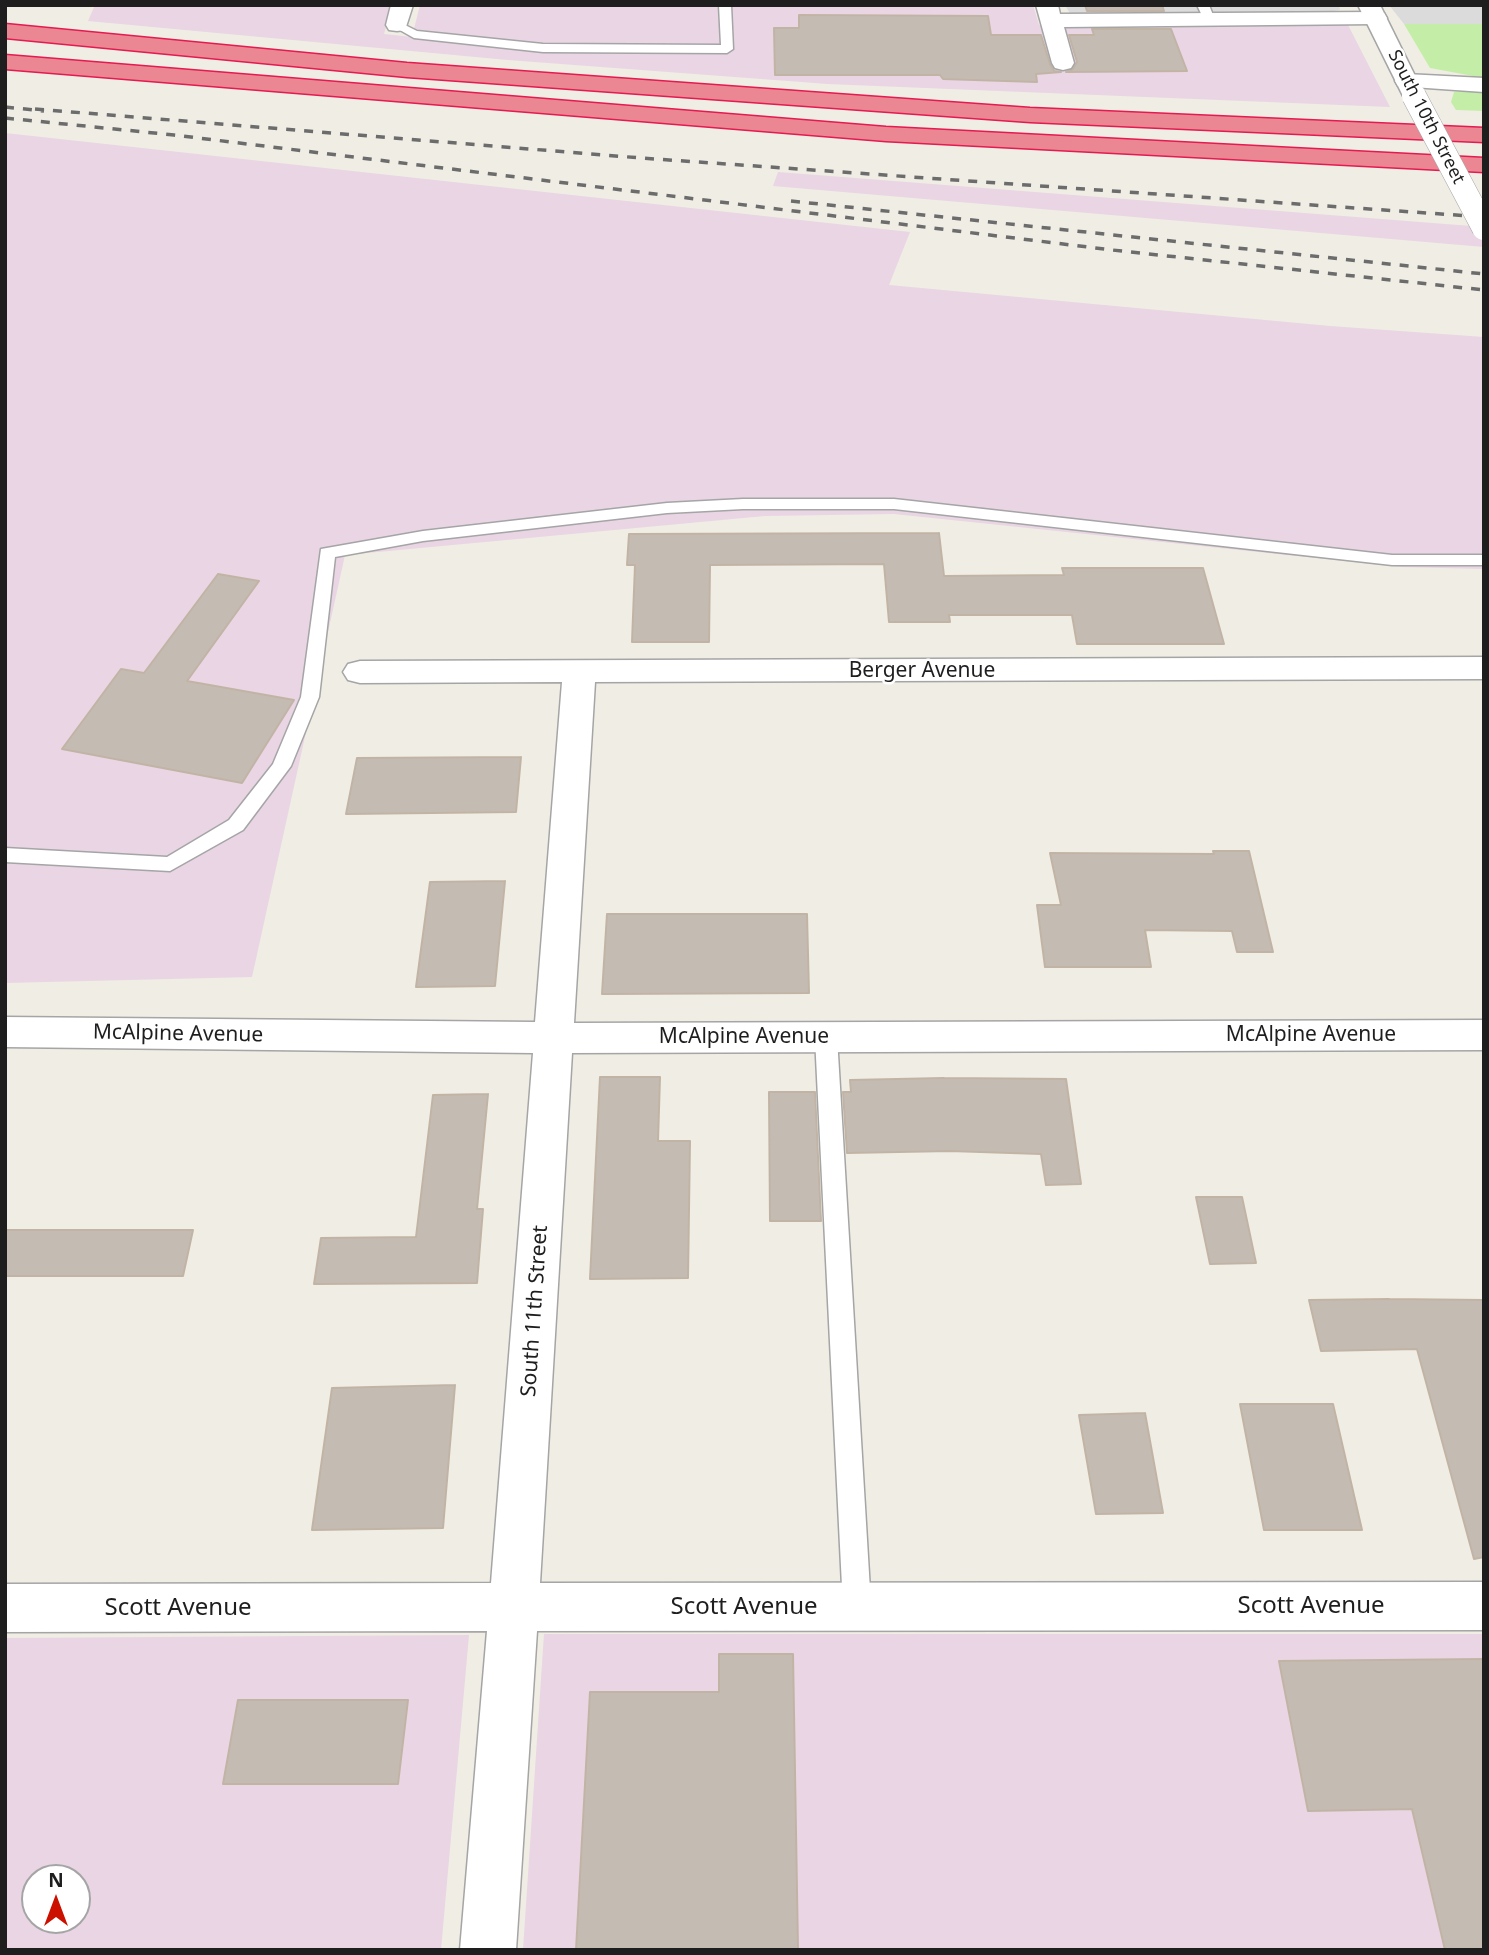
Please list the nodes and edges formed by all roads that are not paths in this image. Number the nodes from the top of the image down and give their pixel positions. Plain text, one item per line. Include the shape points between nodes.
1 (726, 5) edge
2 (1206, 12) edge
3 (1373, 12) edge
4 (1049, 13) edge
5 (399, 15) edge
6 (5, 31) edge
7 (5, 62) edge
8 (1063, 63) dead end
9 (1484, 85) edge
10 (1410, 89) junction
11 (1484, 135) edge
12 (1484, 165) edge
13 (1484, 228) edge
14 (1484, 560) edge
15 (1484, 668) edge
16 (360, 672) dead end
17 (579, 672) junction
18 (5, 855) edge
19 (5, 1032) edge
20 (1484, 1035) edge
21 (826, 1037) junction
22 (554, 1038) junction
23 (1484, 1605) edge
24 (858, 1606) junction
25 (514, 1607) junction
26 (5, 1608) edge
27 (488, 1950) edge

1 - 5 lane via 727,49 543,48 414,34
2 - 3 street
2 - 4 street
3 - 10 street, South 10th Street
4 - 8 street
6 - 11 highway via 407,70 1016,114
7 - 12 highway via 886,134
9 - 10 street
10 - 13 street, South 10th Street, bridge
14 - 18 lane via 1392,560 894,504 667,508 423,536 327,552 310,697 282,766 236,825 170,864
15 - 17 street, Berger Avenue
16 - 17 street, Berger Avenue
17 - 22 street, South 11th Street
19 - 22 street, McAlpine Avenue
20 - 21 street, McAlpine Avenue
21 - 22 street, McAlpine Avenue
21 - 24 lane
22 - 25 street, South 11th Street
23 - 24 street, Scott Avenue
24 - 25 street, Scott Avenue
25 - 26 street, Scott Avenue
25 - 27 street, South 11th Street

